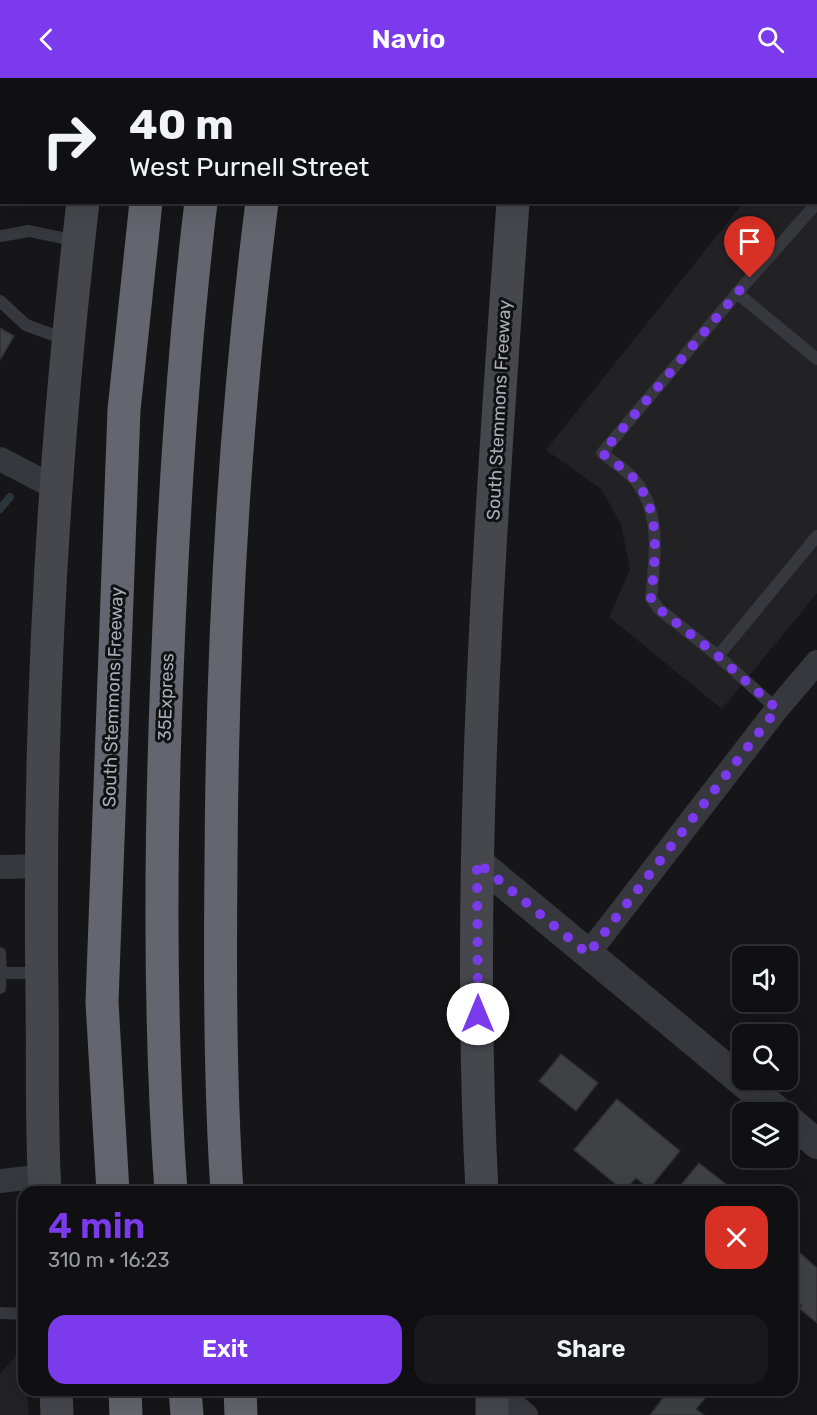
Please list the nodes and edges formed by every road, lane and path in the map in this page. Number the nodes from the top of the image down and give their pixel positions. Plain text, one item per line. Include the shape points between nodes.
1 (83, 204) edge
2 (146, 204) edge
3 (201, 204) edge
4 (262, 204) edge
5 (513, 204) edge
6 (816, 204) edge
7 (0, 236) edge
8 (78, 242) junction
9 (737, 293) junction
10 (0, 301) edge
11 (67, 340) junction
12 (817, 359) edge
13 (0, 459) edge
14 (56, 488) junction
15 (817, 536) edge
16 (718, 656) junction
17 (817, 662) edge
18 (777, 709) junction
19 (477, 862) junction
20 (40, 866) junction
21 (0, 867) edge
22 (0, 953) edge
23 (588, 954) junction
24 (1, 973) edge
25 (42, 973) junction
26 (0, 988) edge
27 (767, 1102) edge
28 (798, 1128) edge
29 (817, 1144) edge
30 (0, 1181) edge
31 (45, 1184) edge
32 (113, 1186) edge
33 (171, 1186) edge
34 (227, 1186) edge
35 (482, 1186) edge
36 (0, 1313) edge
37 (18, 1314) edge
38 (56, 1396) edge
39 (125, 1396) edge
40 (185, 1396) edge
41 (240, 1396) edge
42 (492, 1396) edge
43 (504, 1396) edge
44 (57, 1415) edge
45 (126, 1415) edge
46 (187, 1415) edge
47 (241, 1415) edge
48 (492, 1415) edge
49 (526, 1415) edge

1 - 8 main road
2 - 32 highway, South Stemmons Freeway via 124,410 102,1002
3 - 33 highway, 35Express via 179,427 163,779 163,980
4 - 34 highway via 239,424 226,615 220,964
5 - 19 main road, South Stemmons Freeway via 496,440
6 - 9 lane
7 - 8 lane via 29,231
8 - 11 main road
9 - 12 lane
9 - 16 lane via 602,453 635,480 649,504 657,547 651,598 659,609
10 - 11 lane via 26,325
11 - 14 main road
13 - 14 street
14 - 20 main road
15 - 16 lane
16 - 18 lane
17 - 18 street
18 - 23 street
19 - 23 street
19 - 35 main road, South Stemmons Freeway
20 - 21 street
20 - 25 main road
22 - 24 lane
23 - 27 street
24 - 25 lane
24 - 26 lane
25 - 31 main road
28 - 29 street
30 - 31 street
36 - 37 lane
38 - 44 main road
39 - 45 highway
40 - 46 highway
41 - 47 highway
42 - 48 main road
43 - 49 street

